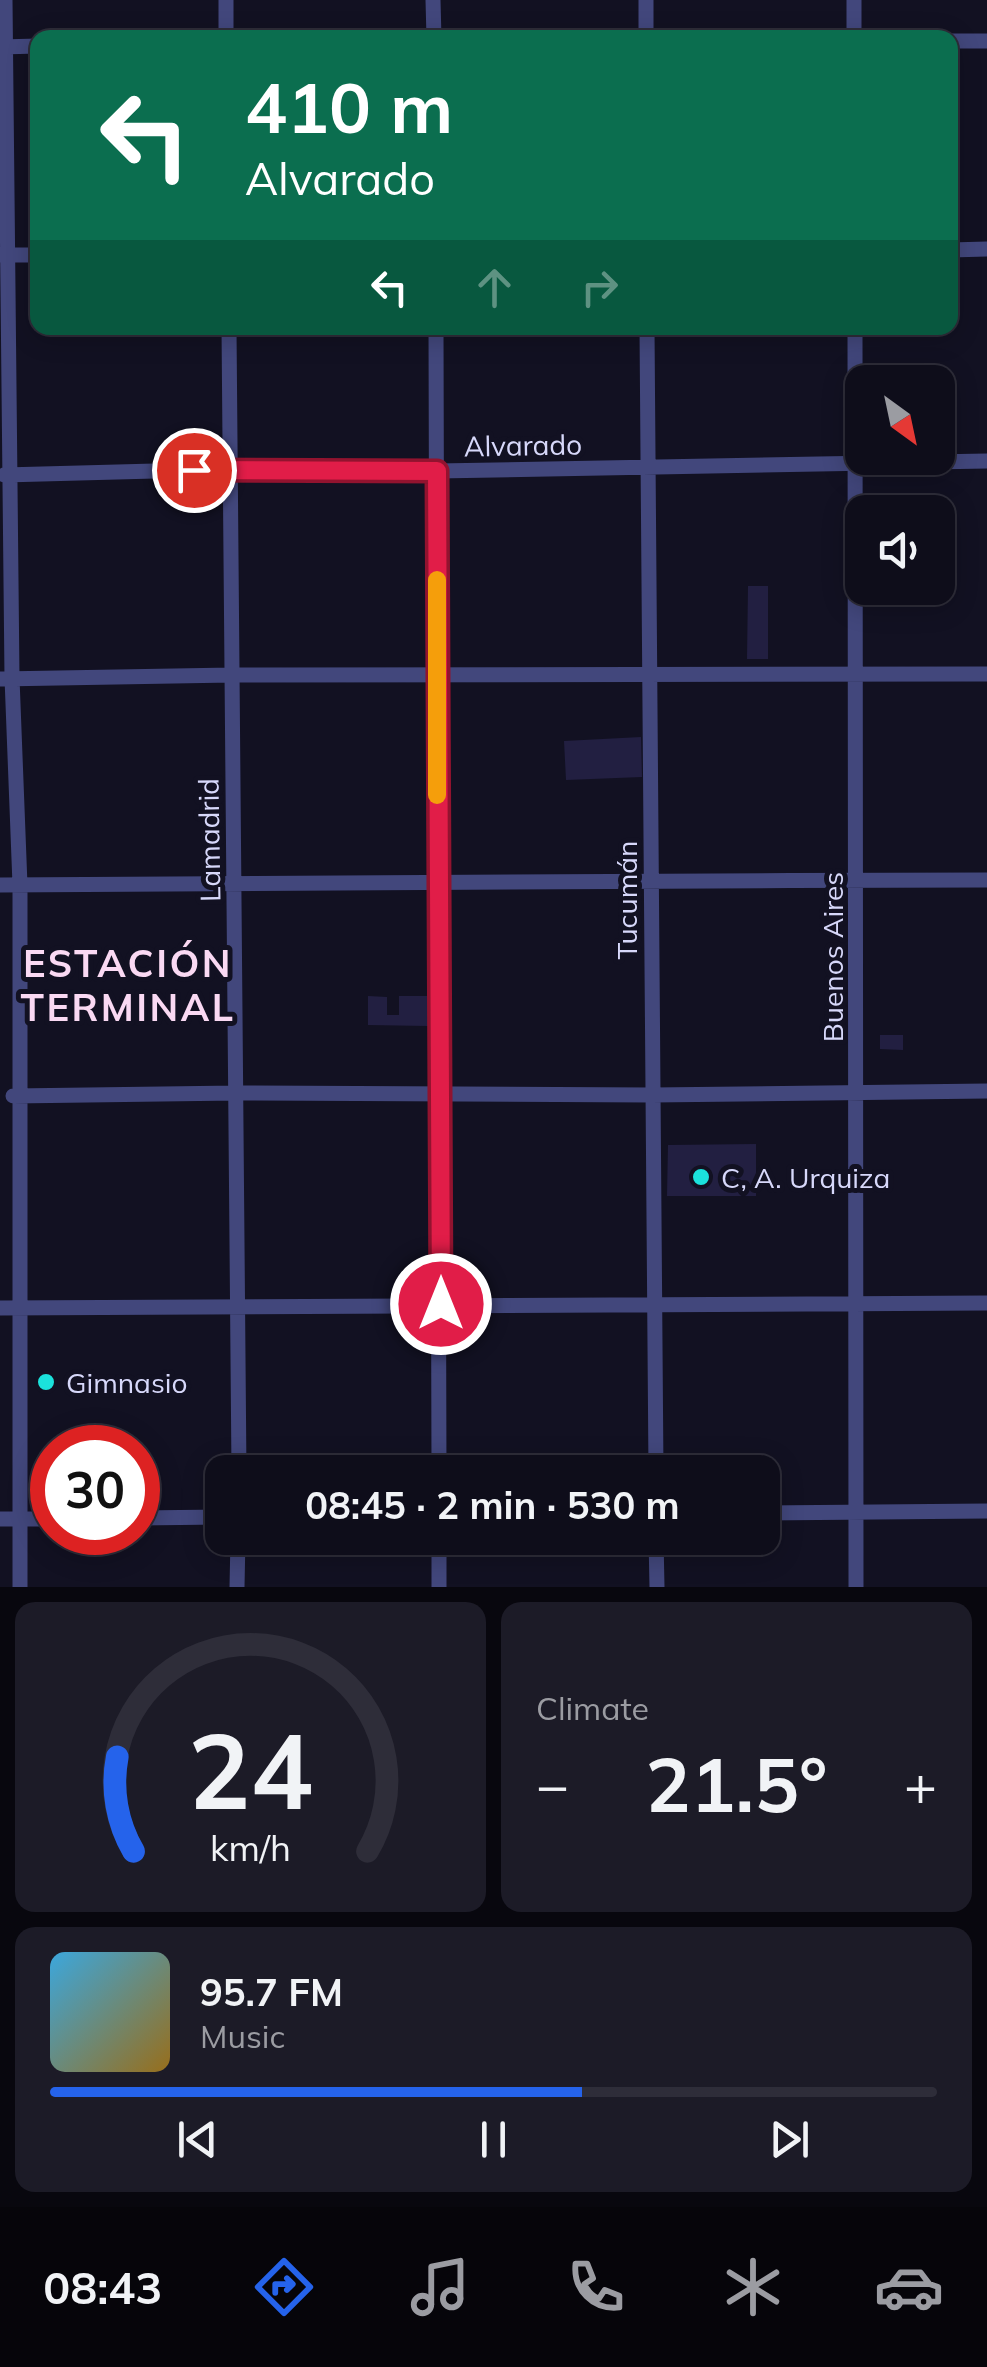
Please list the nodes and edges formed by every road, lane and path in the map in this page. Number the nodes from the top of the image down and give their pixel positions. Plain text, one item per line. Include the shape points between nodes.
1 (5, 0) edge
2 (226, 0) edge
3 (434, 0) edge
4 (646, 0) edge
5 (854, 0) edge
6 (226, 30) edge
7 (434, 30) edge
8 (646, 30) edge
9 (854, 30) edge
10 (958, 41) edge
11 (987, 41) edge
12 (30, 46) edge
13 (3, 47) edge
14 (958, 250) edge
15 (987, 250) edge
16 (30, 254) edge
17 (4, 255) edge
18 (229, 335) edge
19 (436, 335) edge
20 (647, 335) edge
21 (856, 335) edge
22 (856, 365) edge
23 (955, 461) edge
24 (987, 461) edge
25 (845, 463) edge
26 (648, 468) junction
27 (230, 469) junction
28 (437, 471) junction
29 (5, 475) edge
30 (856, 475) edge
31 (857, 674) junction
32 (987, 674) edge
33 (232, 675) junction
34 (649, 676) junction
35 (437, 677) junction
36 (6, 679) edge
37 (234, 880) junction
38 (857, 880) junction
39 (987, 880) edge
40 (650, 882) junction
41 (438, 883) junction
42 (20, 884) junction
43 (0, 885) edge
44 (987, 1091) edge
45 (236, 1092) junction
46 (857, 1092) junction
47 (440, 1094) junction
48 (652, 1094) junction
49 (17, 1096) junction
50 (856, 1302) junction
51 (987, 1303) edge
52 (441, 1304) junction
53 (656, 1304) junction
54 (238, 1305) junction
55 (0, 1308) edge
56 (18, 1308) junction
57 (238, 1455) edge
58 (439, 1455) edge
59 (656, 1455) edge
60 (987, 1511) edge
61 (856, 1512) junction
62 (780, 1514) edge
63 (205, 1517) edge
64 (160, 1518) edge
65 (0, 1519) edge
66 (20, 1519) junction
67 (30, 1519) edge
68 (238, 1555) edge
69 (438, 1555) edge
70 (656, 1555) edge
71 (20, 1587) edge
72 (238, 1587) edge
73 (439, 1587) edge
74 (656, 1587) edge
75 (856, 1587) edge

1 - 13 street
2 - 6 street
3 - 7 street
4 - 8 street
5 - 9 street
10 - 11 street
12 - 13 street
13 - 17 street
14 - 15 street
16 - 17 street
17 - 29 street
18 - 27 street, Lamadrid
19 - 28 street
20 - 26 street, Tucumán
21 - 22 street, Buenos Aires
23 - 24 street, Alvarado
25 - 26 street, Alvarado
26 - 28 street, Alvarado
26 - 34 street, Tucumán
27 - 28 street, Alvarado
27 - 29 street, Alvarado
27 - 33 street, Lamadrid
28 - 35 street
29 - 36 street
30 - 31 street, Buenos Aires
31 - 32 street
31 - 34 street
31 - 38 street, Buenos Aires
33 - 35 street
33 - 36 street
33 - 37 street, Lamadrid
34 - 35 street
34 - 40 street, Tucumán
35 - 41 street
36 - 42 street
37 - 41 street
37 - 42 street
37 - 45 street, Lamadrid
38 - 39 street
38 - 40 street
38 - 46 street, Buenos Aires
40 - 41 street
40 - 48 street, Tucumán
41 - 47 street
42 - 43 street
42 - 49 street
44 - 46 street
45 - 47 street
45 - 49 street
45 - 54 street, Lamadrid
46 - 48 street
46 - 50 street, Buenos Aires
47 - 48 street
47 - 52 street
48 - 53 street, Tucumán
49 - 56 street
50 - 51 street
50 - 53 street
50 - 61 street, Buenos Aires
52 - 53 street
52 - 54 street
52 - 58 street
53 - 59 street, Tucumán
54 - 56 street
54 - 57 street, Lamadrid
55 - 56 street
56 - 66 street
60 - 61 street
61 - 62 street
61 - 75 street, Buenos Aires
63 - 64 street
65 - 66 street
66 - 67 street
66 - 71 street
68 - 72 street
69 - 73 street
70 - 74 street

